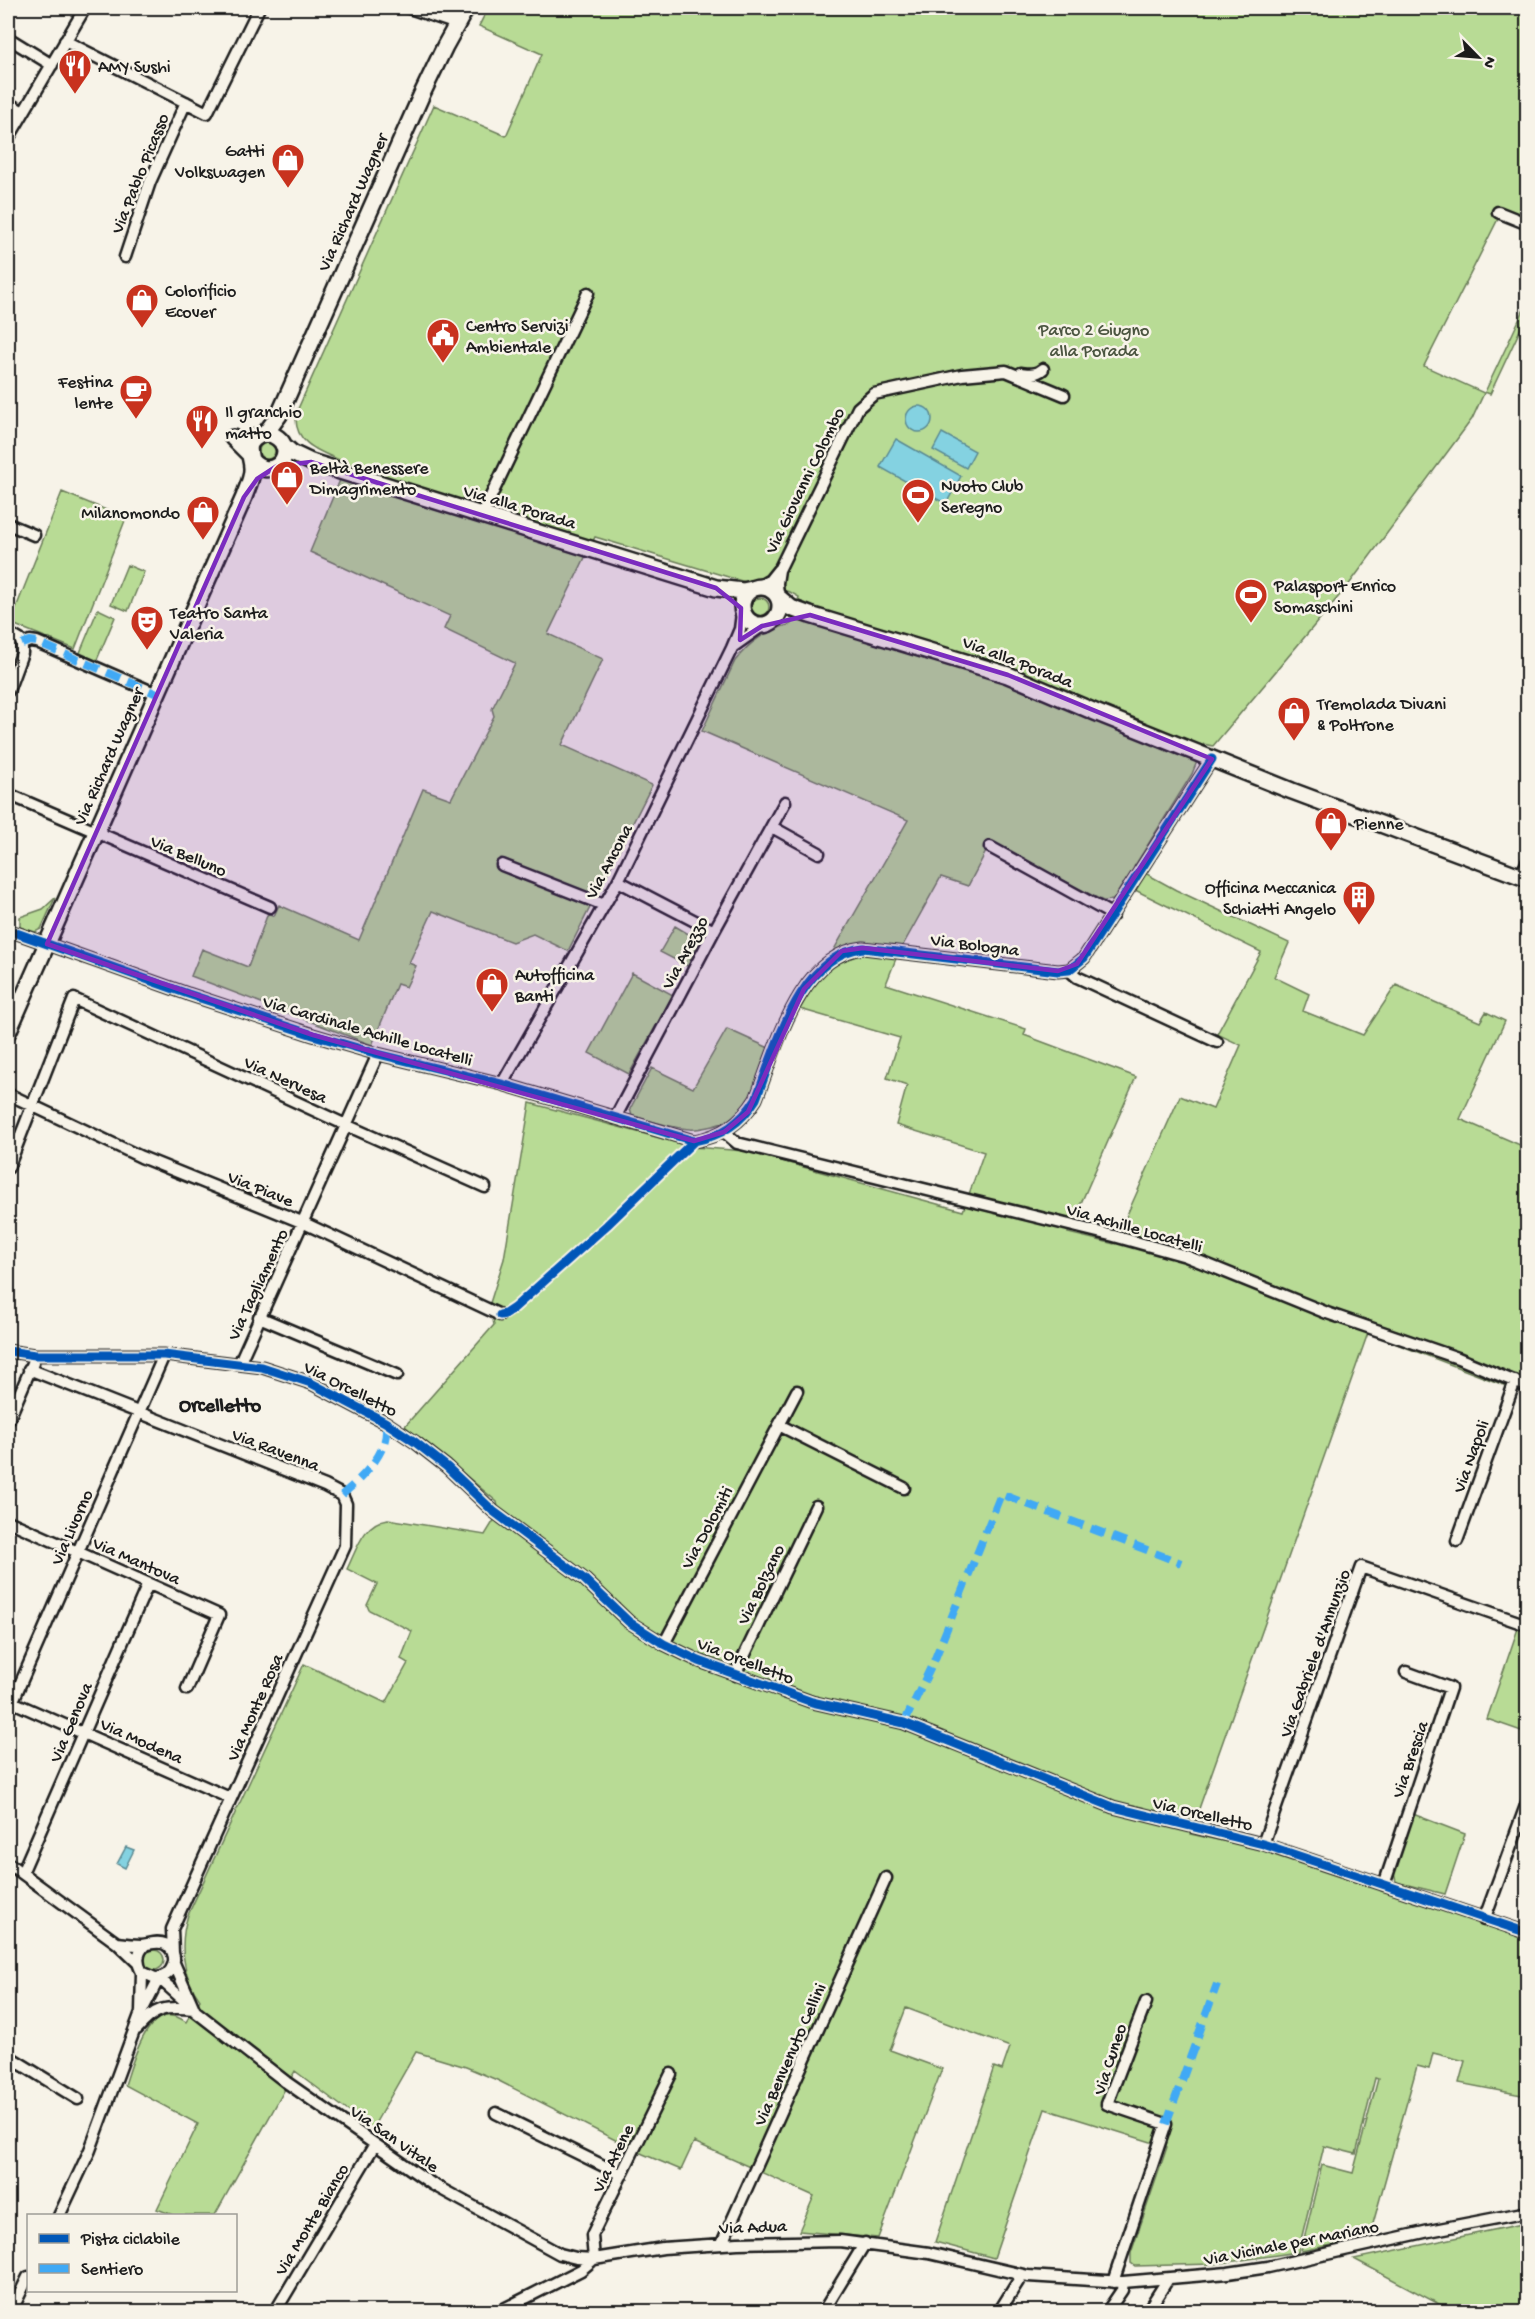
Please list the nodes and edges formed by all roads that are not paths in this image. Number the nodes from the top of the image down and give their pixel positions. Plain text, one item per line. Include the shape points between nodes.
1 (85, 8) edge
2 (259, 8) edge
3 (409, 8) edge
4 (466, 8) edge
5 (457, 24) junction
6 (8, 38) edge
7 (65, 41) junction
8 (52, 65) junction
9 (186, 102) junction
10 (8, 103) edge
11 (23, 112) junction
12 (8, 139) edge
13 (1498, 212) dead end
14 (1527, 224) edge
15 (125, 257) dead end
16 (588, 293) dead end
17 (1043, 369) dead end
18 (1006, 371) junction
19 (1064, 395) dead end
20 (279, 415) junction
21 (260, 436) junction
22 (282, 442) junction
23 (250, 457) junction
24 (311, 462) junction
25 (274, 468) junction
26 (244, 497) junction
27 (482, 515) junction
28 (8, 524) edge
29 (33, 535) dead end
30 (779, 570) junction
31 (716, 588) junction
32 (755, 588) junction
33 (778, 597) junction
34 (742, 610) junction
35 (810, 615) junction
36 (766, 624) junction
37 (8, 633) edge
38 (22, 644) junction
39 (732, 648) junction
40 (8, 691) edge
41 (157, 694) junction
42 (1210, 758) junction
43 (8, 794) edge
44 (785, 802) dead end
45 (772, 827) junction
46 (96, 832) junction
47 (990, 847) dead end
48 (819, 853) dead end
49 (1527, 861) edge
50 (502, 866) dead end
51 (1524, 878) edge
52 (618, 882) junction
53 (604, 905) junction
54 (270, 907) dead end
55 (1113, 915) junction
56 (8, 930) edge
57 (714, 931) junction
58 (46, 944) junction
59 (1069, 970) junction
60 (8, 1032) edge
61 (1217, 1042) dead end
62 (378, 1054) junction
63 (502, 1084) junction
64 (8, 1094) edge
65 (33, 1105) junction
66 (615, 1118) junction
67 (346, 1125) junction
68 (724, 1132) junction
69 (8, 1168) edge
70 (485, 1187) dead end
71 (304, 1223) junction
72 (500, 1315) dead end
73 (259, 1317) junction
74 (8, 1351) edge
75 (35, 1355) junction
76 (164, 1355) junction
77 (239, 1364) junction
78 (29, 1369) junction
79 (397, 1375) dead end
80 (1515, 1381) junction
81 (1527, 1387) edge
82 (797, 1391) dead end
83 (139, 1413) junction
84 (8, 1421) edge
85 (779, 1425) junction
86 (904, 1488) dead end
87 (342, 1495) joint
88 (816, 1506) dead end
89 (8, 1521) edge
90 (1457, 1541) dead end
91 (78, 1552) junction
92 (148, 1584) junction
93 (1524, 1624) dead end
94 (664, 1644) junction
95 (1406, 1672) dead end
96 (735, 1675) junction
97 (187, 1689) dead end
98 (9, 1704) edge
99 (83, 1732) junction
100 (230, 1798) junction
101 (1527, 1800) edge
102 (1263, 1844) junction
103 (8, 1863) edge
104 (22, 1873) junction
105 (886, 1878) dead end
106 (1384, 1885) junction
107 (1484, 1920) junction
108 (172, 1929) junction
109 (1527, 1933) edge
110 (117, 1943) junction
111 (148, 1944) junction
112 (174, 1958) junction
113 (140, 1967) junction
114 (159, 1978) junction
115 (1146, 2002) dead end
116 (194, 2009) junction
117 (141, 2012) junction
118 (130, 2039) junction
119 (8, 2056) edge
120 (671, 2074) dead end
121 (78, 2099) dead end
122 (496, 2113) dead end
123 (375, 2144) junction
124 (621, 2175) junction
125 (1527, 2212) edge
126 (59, 2214) edge
127 (722, 2243) junction
128 (865, 2243) junction
129 (594, 2259) junction
130 (1022, 2275) junction
131 (27, 2279) edge
132 (1168, 2279) junction
133 (1118, 2282) junction
134 (11, 2312) edge
135 (275, 2312) edge
136 (498, 2312) edge
137 (824, 2312) edge
138 (999, 2312) edge
139 (1107, 2312) edge
140 (1147, 2312) edge

1 - 7 street
2 - 9 street via 207,113
3 - 5 street
4 - 5 street, Via Richard Wagner
5 - 20 street, Via Richard Wagner
6 - 8 street
7 - 8 street
7 - 9 street
8 - 11 street
9 - 15 street, Via Pablo Picasso via 150,182
10 - 11 street
11 - 12 street
13 - 14 street
16 - 27 street
17 - 18 street via 1033,374
18 - 19 street, Via Giovanni Colombo
18 - 30 street, Via Giovanni Colombo via 962,375 874,394 858,408
20 - 21 street, Via Richard Wagner
20 - 22 street, Via Richard Wagner
21 - 22 street via 271,434
21 - 23 street via 249,448
22 - 24 street, Via alla Porada via 292,453
22 - 25 street via 284,457
23 - 25 street via 259,468
23 - 26 street, Via Richard Wagner via 251,478
24 - 25 street, Via alla Porada
24 - 27 street, Via alla Porada
25 - 26 street, Via Richard Wagner via 256,479
26 - 41 street, Via Richard Wagner
27 - 31 street, Via alla Porada
28 - 29 street
30 - 32 street, Via Giovanni Colombo
30 - 33 street, Via Giovanni Colombo
31 - 32 street, Via alla Porada
31 - 34 street, Via alla Porada
32 - 33 street via 770,589
32 - 34 street via 743,597
33 - 35 street, Via alla Porada via 790,608
33 - 36 street via 779,612
34 - 36 street via 748,621
34 - 39 street, Via Ancona
35 - 36 street, Via alla Porada
35 - 42 street, Via alla Porada via 1008,675
36 - 39 street, Via Ancona
37 - 38 street
38 - 40 street
38 - 41 street via 38,642
39 - 52 street, Via Ancona
41 - 46 street, Via Richard Wagner
42 - 51 street, Via alla Porada
42 - 55 street
43 - 46 street, Via Belluno
44 - 45 street, Via Arezzo
45 - 48 street
45 - 57 street, Via Arezzo
46 - 54 street, Via Belluno
46 - 58 street, Via Richard Wagner
47 - 55 street
49 - 51 street
50 - 53 street
52 - 53 street, Via Ancona
52 - 57 street
53 - 63 street, Via Ancona
55 - 59 street via 1084,958
56 - 58 street, Via Cardinale Achille Locatelli
57 - 66 street, Via Arezzo
58 - 60 street, Via Richard Wagner
58 - 62 street, Via Cardinale Achille Locatelli
59 - 61 street
59 - 68 street, Via Bologna via 863,948 842,951 804,988 756,1099 743,1117
62 - 63 street, Via Cardinale Achille Locatelli
62 - 67 street, Via Tagliamento
63 - 66 street, Via Cardinale Achille Locatelli
64 - 65 street, Via Piave
65 - 67 street, Via Nervesa via 74,999
65 - 69 street
65 - 71 street, Via Piave via 141,1157
66 - 68 street, Via Cardinale Achille Locatelli via 693,1141
67 - 70 street, Via Nervesa
67 - 71 street, Via Tagliamento
68 - 80 street, Via Achille Locatelli via 737,1143 1186,1256 1327,1313
71 - 72 street, Via Piave
71 - 73 street, Via Tagliamento
73 - 77 street, Via Tagliamento
73 - 79 street
74 - 75 street, Via Orcelletto
75 - 76 street, Via Orcelletto
75 - 78 street
76 - 77 street, Via Orcelletto
76 - 83 street, Via Livorno
77 - 94 street, Via Orcelletto via 311,1383 416,1442 493,1511 584,1579 629,1622
78 - 83 street, Via Ravenna
78 - 84 street
80 - 81 street, Via Achille Locatelli
80 - 90 street, Via Napoli
82 - 85 street, Via Dolomiti
83 - 87 street, Via Ravenna
83 - 91 street, Via Livorno
85 - 86 street
85 - 94 street, Via Dolomiti
87 - 100 street, Via Monte Rosa via 347,1516 345,1546
88 - 96 street, Via Bolzano
89 - 91 street, Via Mantova
91 - 92 street, Via Mantova
91 - 98 street, Via Livorno
92 - 97 street, Via Mantova via 219,1615
92 - 99 street, Via Genova
93 - 102 street, Via Gabriele d'Annunzio via 1361,1567
94 - 96 street, Via Orcelletto
95 - 106 street, Via Brescia via 1450,1688
96 - 102 street, Via Orcelletto via 812,1702 904,1723 1113,1807
98 - 99 street, Via Modena
99 - 100 street, Via Modena
99 - 104 street, Via Genova
100 - 108 street, Via Monte Rosa
101 - 107 street
102 - 106 street, Via Orcelletto
103 - 104 street
104 - 110 street
105 - 127 street, Via Benvenuto Cellini
106 - 107 street, Via Orcelletto
107 - 109 street, Via Orcelletto
108 - 111 street
108 - 112 street, Via Monte Rosa
110 - 111 street
110 - 113 street
111 - 112 street via 164,1944
111 - 113 street via 139,1955
112 - 114 street via 167,1975
112 - 116 street, Via San Vitale
113 - 114 street via 150,1977
113 - 117 street
114 - 116 street, Via San Vitale
114 - 117 street
115 - 133 street, Via Cuneo via 1107,2104 1166,2124
116 - 118 street via 166,2007 157,2011
116 - 123 street, Via San Vitale via 286,2082
117 - 118 street
118 - 126 street via 90,2150
119 - 121 street
120 - 124 street, Via Atene
122 - 124 street
123 - 129 street, Via San Vitale via 448,2194 560,2254
123 - 135 street, Via Monte Bianco
124 - 129 street, Via Atene via 592,2235
125 - 132 street, Via Vicinale per Mariano via 1268,2267
127 - 128 street, Via Adua
127 - 129 street, Via Adua
128 - 130 street, Via Adua
128 - 137 street
129 - 136 street, Via Adua via 581,2270
130 - 133 street, Via Vicinale per Mariano
130 - 138 street
131 - 134 street
132 - 133 street, Via Vicinale per Mariano
132 - 140 street
133 - 139 street via 1122,2290

